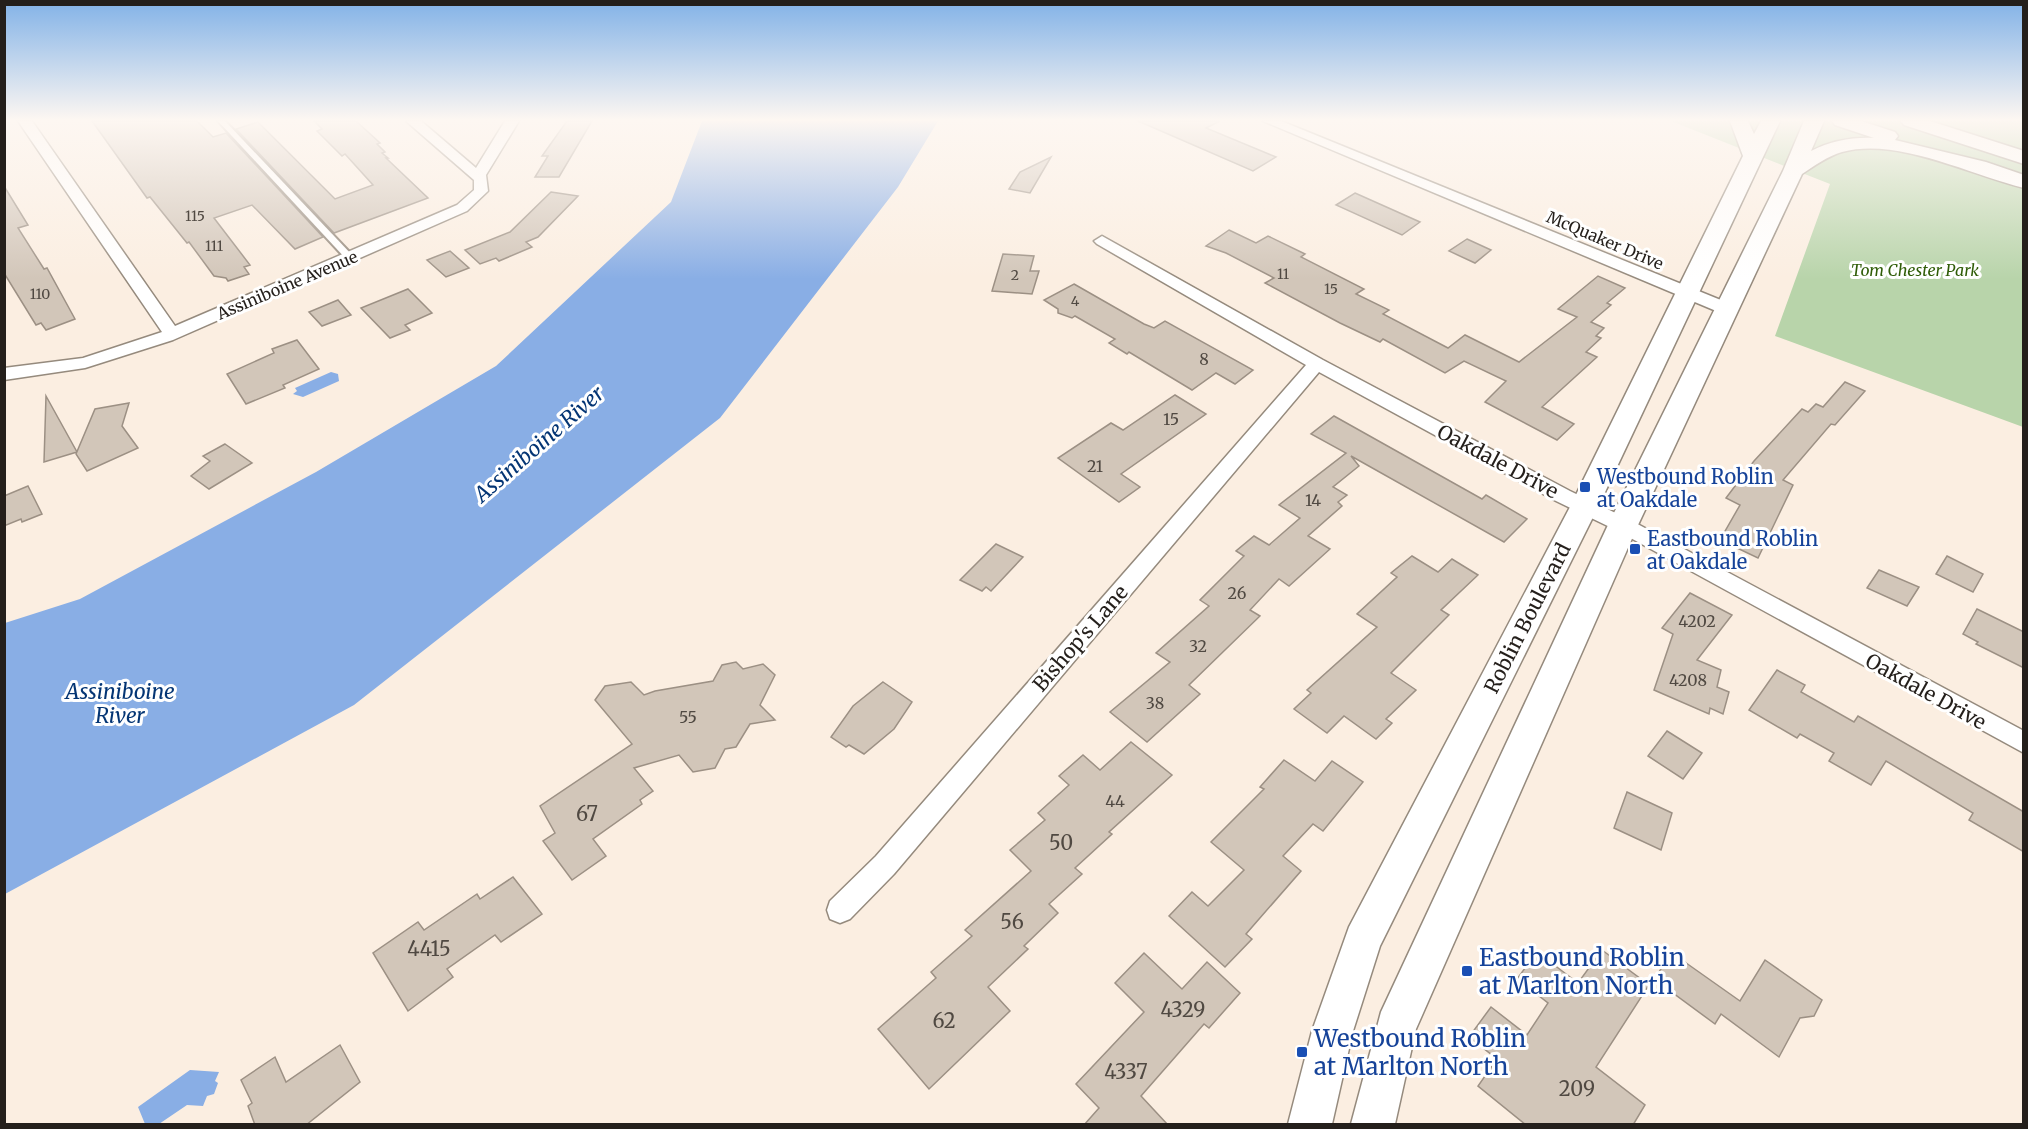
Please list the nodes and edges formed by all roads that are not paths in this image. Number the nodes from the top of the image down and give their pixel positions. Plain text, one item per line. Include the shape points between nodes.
1 (61, 174) edge
2 (271, 174) edge
3 (475, 174) edge
4 (1397, 174) edge
5 (1744, 174) edge
6 (1792, 174) edge
7 (2002, 174) edge
8 (478, 176) joint
9 (2024, 182) edge
10 (1102, 241) dead end
11 (350, 258) junction
12 (1689, 295) junction
13 (1726, 309) junction
14 (172, 334) junction
15 (1317, 364) junction
16 (4, 374) edge
17 (1584, 507) junction
18 (1623, 525) junction
19 (2024, 743) edge
20 (840, 910) dead end
21 (1310, 1125) edge
22 (1373, 1125) edge

1 - 14 street
2 - 11 lane
3 - 8 street
4 - 12 street, McQuaker Drive
5 - 12 main road, Roblin Boulevard
6 - 13 main road
7 - 9 main road
8 - 11 street, Assiniboine Avenue via 481,191 462,208
10 - 15 street, Oakdale Drive
11 - 14 street, Assiniboine Avenue
12 - 13 street, McQuaker Drive
12 - 17 main road, Roblin Boulevard
13 - 18 main road
14 - 16 street, Assiniboine Avenue via 85,363
15 - 17 street, Oakdale Drive
15 - 20 street, Bishop's Lane via 885,865
17 - 18 street, Oakdale Drive
17 - 21 main road, Roblin Boulevard via 1363,940 1339,1008
18 - 19 street, Oakdale Drive
18 - 22 main road via 1396,1027

